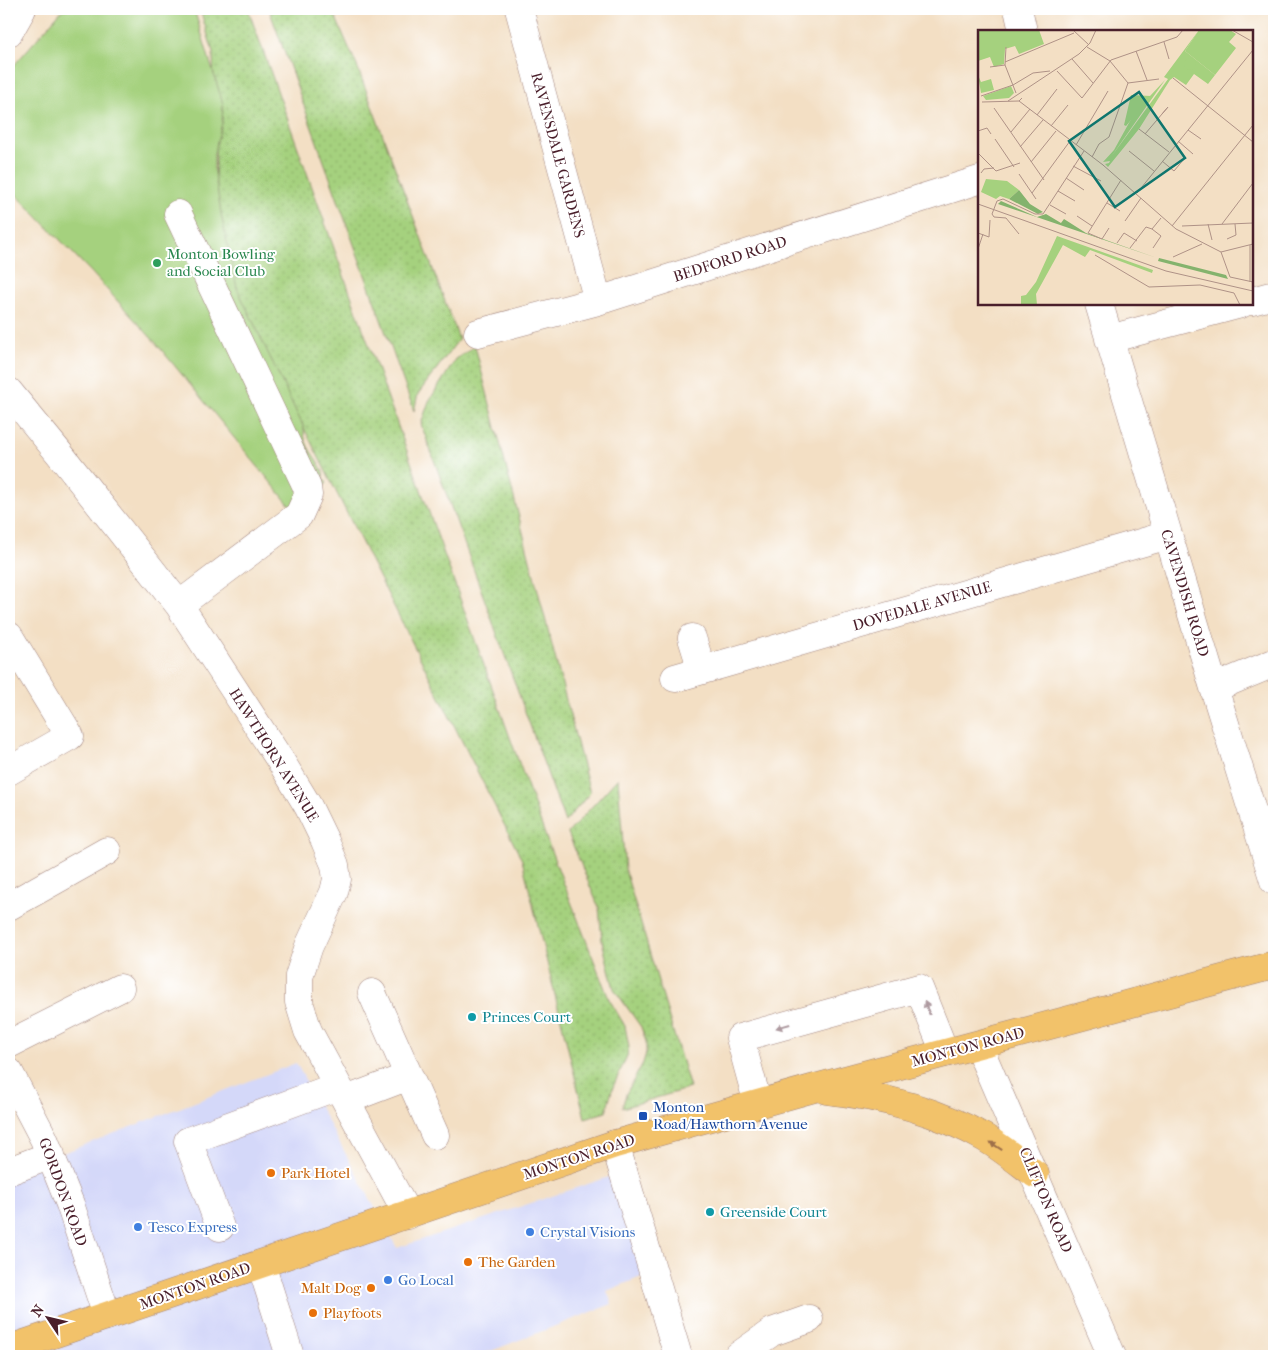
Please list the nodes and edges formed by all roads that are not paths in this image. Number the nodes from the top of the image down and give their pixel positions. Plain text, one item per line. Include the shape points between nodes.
1 (22, 9) edge
2 (519, 9) edge
3 (1018, 9) edge
4 (1023, 30) edge
5 (9, 32) edge
6 (978, 180) edge
7 (178, 214) dead end
8 (1274, 295) edge
9 (598, 301) junction
10 (1253, 301) edge
11 (1099, 305) edge
12 (1237, 305) edge
13 (478, 333) dead end
14 (1109, 339) junction
15 (9, 392) edge
16 (1168, 535) junction
17 (179, 605) junction
18 (9, 636) edge
19 (692, 638) dead end
20 (1274, 663) edge
21 (702, 670) junction
22 (676, 678) dead end
23 (1214, 688) junction
24 (9, 771) edge
25 (107, 851) dead end
26 (1274, 881) edge
27 (9, 906) edge
28 (1274, 965) edge
29 (120, 988) dead end
30 (372, 993) dead end
31 (9, 1044) edge
32 (978, 1045) junction
33 (945, 1053) junction
34 (9, 1072) edge
35 (409, 1076) junction
36 (812, 1089) junction
37 (342, 1093) junction
38 (758, 1104) junction
39 (435, 1135) dead end
40 (615, 1144) junction
41 (51, 1155) junction
42 (9, 1171) edge
43 (1035, 1174) junction
44 (408, 1215) junction
45 (220, 1227) dead end
46 (261, 1264) junction
47 (107, 1316) junction
48 (809, 1318) dead end
49 (9, 1349) edge
50 (290, 1356) edge
51 (678, 1356) edge
52 (738, 1356) edge
53 (1112, 1356) edge

1 - 5 street
2 - 9 street, RAVENSDALE GARDENS
3 - 4 street
6 - 9 street, BEDFORD ROAD
7 - 17 street via 308,495 299,515
8 - 10 street
9 - 13 street, BEDFORD ROAD
11 - 14 street, CAVENDISH ROAD
12 - 14 street
14 - 16 street, CAVENDISH ROAD
15 - 17 street, HAWTHORN AVENUE
16 - 21 street, DOVEDALE AVENUE
16 - 23 street, CAVENDISH ROAD
17 - 37 street, HAWTHORN AVENUE via 308,806 335,865 337,879 334,892 299,976 298,1002
18 - 24 street via 70,736
19 - 21 street
20 - 23 street
21 - 22 street, DOVEDALE AVENUE
23 - 26 street, CAVENDISH ROAD
25 - 27 street
28 - 32 main road, MONTON ROAD
29 - 31 street
30 - 35 street
32 - 33 main road, MONTON ROAD
32 - 43 street, CLIFTON ROAD
33 - 36 main road, MONTON ROAD
33 -> 38 street via 919,988 740,1038
34 - 41 street, GORDON ROAD
35 - 37 street
35 - 39 street
36 - 38 main road, MONTON ROAD
43 -> 36 main road via 985,1138 928,1113 871,1096
37 - 44 street, HAWTHORN AVENUE
37 - 45 street via 188,1141
38 - 40 main road, MONTON ROAD
40 - 44 main road, MONTON ROAD
40 - 51 street
41 - 42 street
41 - 47 street, GORDON ROAD
43 - 53 street, CLIFTON ROAD
44 - 46 main road, MONTON ROAD
46 - 47 main road, MONTON ROAD
46 - 50 street
47 - 49 main road, MONTON ROAD
48 - 52 street via 772,1332

